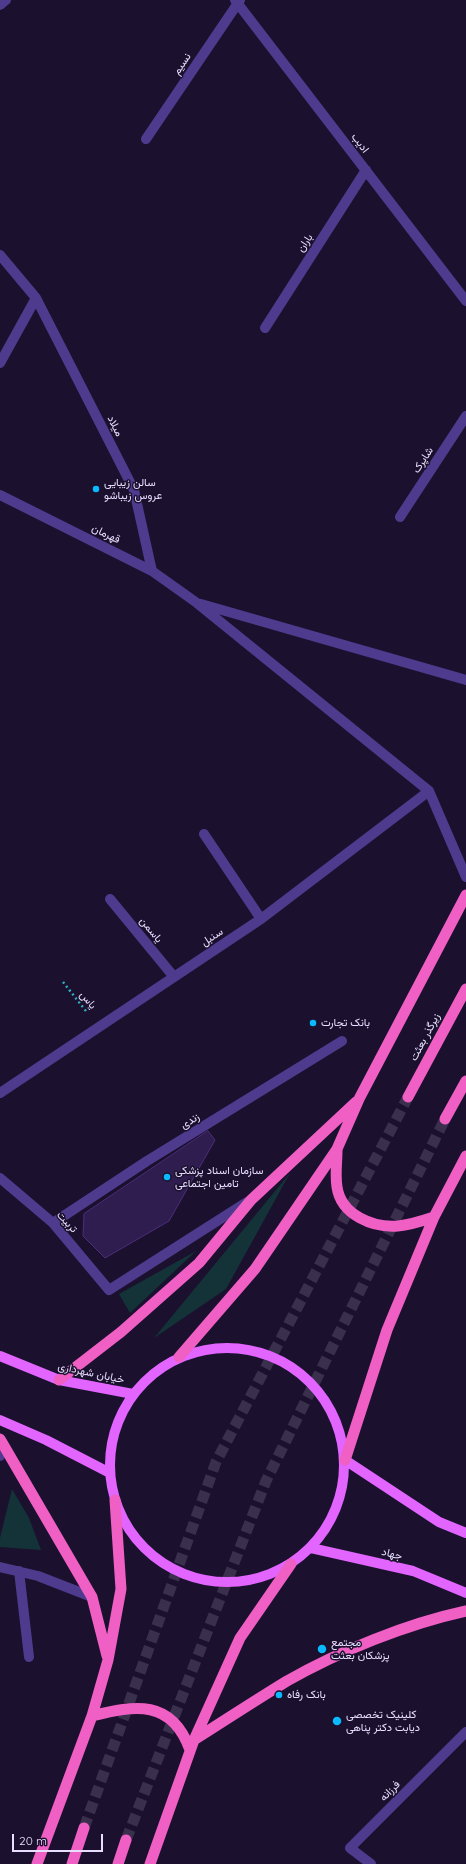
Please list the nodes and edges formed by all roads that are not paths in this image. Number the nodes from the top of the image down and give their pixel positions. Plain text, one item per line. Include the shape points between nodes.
1 (6, 0) edge
2 (238, 1) edge
3 (0, 5) edge
4 (146, 139) dead end
5 (366, 170) junction
6 (0, 255) edge
7 (36, 298) junction
8 (466, 301) edge
9 (265, 328) dead end
10 (0, 363) edge
11 (466, 416) edge
12 (0, 495) edge
13 (400, 517) dead end
14 (152, 571) junction
15 (197, 603) junction
16 (466, 680) edge
17 (429, 791) junction
18 (204, 834) dead end
19 (466, 877) edge
20 (466, 895) edge
21 (110, 899) dead end
22 (261, 919) junction
23 (174, 977) junction
24 (466, 989) edge
25 (342, 1041) dead end
26 (466, 1081) edge
27 (0, 1093) edge
28 (408, 1097) tunnel mouth
29 (359, 1099) junction
30 (445, 1119) tunnel mouth
31 (337, 1150) junction
32 (466, 1156) edge
33 (0, 1178) edge
34 (251, 1200) junction
35 (434, 1217) junction
36 (53, 1224) junction
37 (0, 1356) edge
38 (179, 1357) junction
39 (59, 1380) junction
40 (133, 1394) junction
41 (0, 1420) edge
42 (2, 1442) edge
43 (0, 1456) edge
44 (345, 1460) junction
45 (110, 1473) junction
46 (114, 1500) junction
47 (466, 1533) edge
48 (311, 1548) junction
49 (291, 1564) junction
50 (0, 1567) edge
51 (19, 1571) junction
52 (466, 1593) edge
53 (92, 1597) junction
54 (466, 1611) edge
55 (29, 1657) dead end
56 (108, 1660) junction
57 (92, 1716) junction
58 (466, 1732) edge
59 (192, 1745) junction
60 (84, 1828) tunnel mouth
61 (126, 1840) tunnel mouth
62 (37, 1864) edge
63 (72, 1864) edge
64 (118, 1864) edge
65 (150, 1864) edge
66 (371, 1864) edge

1 - 3 street
2 - 4 street, نسیم
2 - 5 street, ادیب
5 - 8 street, ادیب
5 - 9 street, باران
6 - 7 street, میلاد
7 - 10 street
7 - 14 street, میلاد via 134,490
11 - 13 street, شاپرک
12 - 14 street, قهرمان
14 - 15 street, قهرمان
15 - 16 street
15 - 17 street, قهرمان
17 - 19 street
17 - 22 street, سنبل
18 - 22 street
20 - 29 highway
21 - 23 street, یاسمن
22 - 23 street, سنبل
23 - 27 street, سنبل
24 - 28 highway, زیرگذر بعثت
25 - 36 street, زندی via 147,1161
26 - 30 highway
29 - 31 highway
29 - 34 highway
31 - 35 highway via 338,1192 346,1207 356,1216 382,1226 398,1226
31 - 38 highway via 255,1269
32 - 35 highway
33 - 36 street, تربیت
34 - 36 street, تربیت via 109,1290
34 - 39 highway via 199,1263 121,1332
35 - 44 highway via 387,1330
37 - 39 main road, خیابان شهرداری
38 - 40 main road via 153,1373
38 - 44 main road via 208,1348 238,1347 263,1352 286,1363 307,1378 324,1397 339,1427
39 - 40 main road, خیابان شهرداری
40 - 45 main road via 119,1419 111,1445
41 - 45 main road
42 - 43 street
42 - 53 highway
44 - 47 main road via 439,1522
44 - 48 main road via 341,1492 330,1522
45 - 46 main road
46 - 49 main road via 126,1526 143,1548 179,1573 207,1581 244,1582 268,1575
46 - 56 highway via 121,1589
48 - 49 main road
48 - 52 main road, جهاد via 413,1571
49 - 59 highway via 240,1638
50 - 51 street
51 - 53 street
51 - 55 street
53 - 56 highway
54 - 59 highway via 433,1618 346,1652 288,1681
56 - 57 highway
57 - 59 highway via 120,1709 150,1709 167,1716
57 - 62 highway
58 - 66 street, فرزانه via 350,1848
59 - 65 highway
60 - 63 highway
61 - 64 highway

